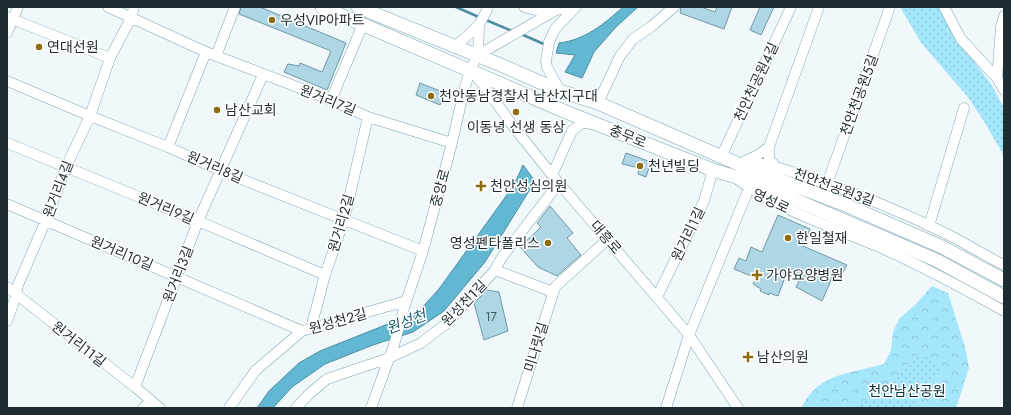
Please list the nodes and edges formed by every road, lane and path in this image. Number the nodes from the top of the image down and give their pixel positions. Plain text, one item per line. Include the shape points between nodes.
1 (18, 7) edge
2 (108, 7) edge
3 (134, 7) edge
4 (235, 7) edge
5 (322, 7) edge
6 (358, 7) edge
7 (524, 7) edge
8 (575, 7) edge
9 (674, 7) edge
10 (791, 7) edge
11 (819, 7) edge
12 (890, 7) edge
13 (944, 7) edge
14 (487, 8) edge
15 (556, 10) junction
16 (1004, 16) edge
17 (130, 18) junction
18 (10, 19) edge
19 (363, 24) junction
20 (479, 25) junction
21 (7, 33) edge
22 (456, 46) junction
23 (206, 52) junction
24 (478, 55) junction
25 (216, 56) junction
26 (110, 58) junction
27 (470, 70) junction
28 (263, 75) junction
29 (997, 78) junction
30 (7, 81) edge
31 (1004, 90) edge
32 (560, 91) junction
33 (493, 98) junction
34 (462, 99) junction
35 (332, 100) junction
36 (598, 103) junction
37 (964, 108) dead end
38 (90, 116) junction
39 (368, 117) junction
40 (597, 124) junction
41 (7, 143) edge
42 (452, 143) junction
43 (168, 146) junction
44 (769, 147) junction
45 (721, 157) junction
46 (739, 163) junction
47 (66, 166) junction
48 (776, 167) junction
49 (713, 170) junction
50 (221, 171) junction
51 (734, 177) junction
52 (556, 179) junction
53 (827, 184) junction
54 (749, 188) junction
55 (7, 204) edge
56 (46, 220) junction
57 (344, 220) junction
58 (198, 221) junction
59 (929, 226) junction
60 (608, 239) junction
61 (423, 251) junction
62 (1004, 265) edge
63 (495, 270) junction
64 (325, 275) junction
65 (177, 277) junction
66 (1004, 280) edge
67 (7, 287) edge
68 (554, 289) junction
69 (16, 296) junction
70 (657, 297) junction
71 (1004, 297) edge
72 (406, 303) junction
73 (1004, 311) edge
74 (7, 321) edge
75 (307, 330) junction
76 (689, 334) junction
77 (389, 358) junction
78 (135, 387) junction
79 (151, 401) junction
80 (143, 408) edge
81 (160, 408) edge
82 (229, 408) edge
83 (296, 408) edge
84 (371, 408) edge
85 (517, 408) edge
86 (666, 408) edge
87 (738, 408) edge

1 - 18 street
2 - 17 street, 원거리7길
3 - 17 street, 원거리4길
4 - 25 street
5 - 19 main road, 충무로
6 - 22 main road, 충무로
7 - 15 street via 539,12
8 - 15 street
8 - 32 street via 555,29 549,42 546,61
9 - 36 street via 633,39 620,56
10 - 45 street, 천안천공원4길
11 - 44 street
12 - 53 street, 천안천공원5길
13 - 29 street via 960,39
14 - 20 street
15 - 24 street
16 - 29 street
17 - 23 street, 원거리7길
17 - 26 street, 원거리4길
18 - 21 street
18 - 26 street
19 - 27 main road, 충무로
19 - 35 street
20 - 22 street
20 - 24 street
22 - 24 main road, 충무로
23 - 25 street, 원거리7길
23 - 43 street
24 - 27 street, 중앙로
24 - 32 main road, 충무로
25 - 28 street, 원거리7길
26 - 38 street, 원거리4길
27 - 33 street, 대흥로
27 - 34 street, 중앙로
27 - 40 main road, 충무로
28 - 35 street, 원거리7길
28 - 50 street, 원거리3길
29 - 31 street
30 - 38 street, 원거리8길
32 - 36 main road, 충무로
33 - 34 street via 476,87 471,88
33 - 52 street, 대흥로
34 - 42 street, 중앙로
35 - 39 street, 원거리7길
36 - 45 main road, 충무로
37 - 59 street
38 - 43 street, 원거리8길
38 - 47 street, 원거리4길
39 - 42 street, 원거리7길
39 - 57 street, 원거리2길
40 - 49 main road, 충무로
40 - 52 street, 원성천1길 via 582,123 572,131
41 - 47 street, 원거리9길
42 - 61 street, 중앙로
43 - 50 street, 원거리8길
44 - 46 street
44 - 48 street via 769,159
45 - 46 main road, 충무로
46 - 48 street, 천안천공원3길 via 762,163
46 - 66 main road, 충무로 via 942,247
47 - 56 street, 원거리4길
47 - 58 street, 원거리9길
48 - 53 street, 천안천공원3길
49 - 51 main road, 충무로
49 - 70 street, 원거리1길 via 704,201
50 - 57 street, 원거리8길
50 - 58 street, 원거리3길
51 - 54 street
51 - 71 main road, 충무로 via 756,183 936,260
52 - 60 street, 대흥로
52 - 63 street, 원성천1길
53 - 59 street, 천안천공원3길 via 877,202
54 - 73 street, 영성로 via 798,214 898,256
54 - 76 street, 영성로
55 - 56 street, 원거리10길
56 - 65 street, 원거리10길
56 - 69 street, 원거리4길
57 - 61 street, 원거리8길
57 - 64 street, 원거리2길
58 - 64 street, 원거리9길
58 - 65 street, 원거리3길
59 - 62 street, 천안천공원3길
60 - 68 street
60 - 70 street, 대흥로
61 - 72 street, 중앙로
63 - 68 street
63 - 77 street, 원성천1길 via 448,323 421,343
64 - 75 street, 원거리2길
65 - 75 street, 원거리10길
65 - 78 street, 원거리3길
67 - 69 street, 원거리11길
68 - 85 street, 미나릿길
69 - 74 street, 원거리4길
69 - 78 street, 원거리11길
70 - 76 street, 대흥로
72 - 75 street, 원성천2길
72 - 77 street, 중앙로
75 - 82 street, 원성천2길 via 256,370
76 - 86 street, 영성로
76 - 87 street, 대흥로
77 - 83 street, 원성천1길 via 328,380
77 - 84 street
78 - 79 street, 원거리11길
79 - 80 street
79 - 81 street, 원거리11길

